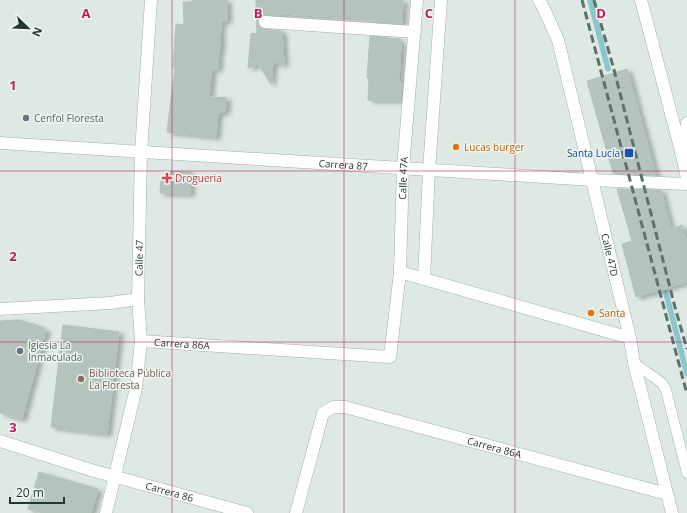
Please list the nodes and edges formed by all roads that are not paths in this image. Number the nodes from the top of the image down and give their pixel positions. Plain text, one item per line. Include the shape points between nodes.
1 (151, 0) edge
2 (417, 0) edge
3 (441, 0) edge
4 (539, 0) edge
5 (641, 0) edge
6 (265, 22) dead end
7 (414, 32) junction
8 (687, 123) edge
9 (0, 143) edge
10 (141, 152) junction
11 (682, 155) junction
12 (403, 168) junction
13 (430, 170) junction
14 (687, 178) edge
15 (592, 180) junction
16 (687, 184) edge
17 (400, 272) junction
18 (424, 279) junction
19 (138, 300) junction
20 (0, 309) edge
21 (630, 338) junction
22 (141, 341) junction
23 (390, 357) joint
24 (634, 363) junction
25 (0, 441) edge
26 (687, 473) edge
27 (115, 477) junction
28 (667, 494) junction
29 (106, 513) edge
30 (247, 513) edge
31 (296, 513) edge
32 (672, 513) edge

1 - 10 street, Calle 47
2 - 7 street, Calle 47A
3 - 13 street
4 - 15 street, Calle 47D via 558,40
5 - 11 street
6 - 7 street
7 - 12 street, Calle 47A
8 - 11 street
9 - 10 street, Carrera 87
10 - 12 street, Carrera 87
10 - 19 street, Calle 47
11 - 14 street
12 - 13 street, Carrera 87
12 - 17 street, Calle 47A
13 - 15 street, Carrera 87
13 - 18 street
15 - 16 street, Carrera 87
15 - 21 street, Calle 47D
17 - 18 street
17 - 23 street, Calle 47A
18 - 21 street
19 - 20 street
19 - 22 street, Calle 47
21 - 24 street, Calle 47D
22 - 23 street, Carrera 86A
22 - 27 street, Calle 47 via 136,388
24 - 26 lane via 662,383 666,390
24 - 28 street, Calle 47D
25 - 27 street, Carrera 86
27 - 29 street, Calle 47
27 - 30 street, Carrera 86
28 - 31 street, Carrera 86A via 345,407 333,407 323,413
28 - 32 street, Calle 47D

